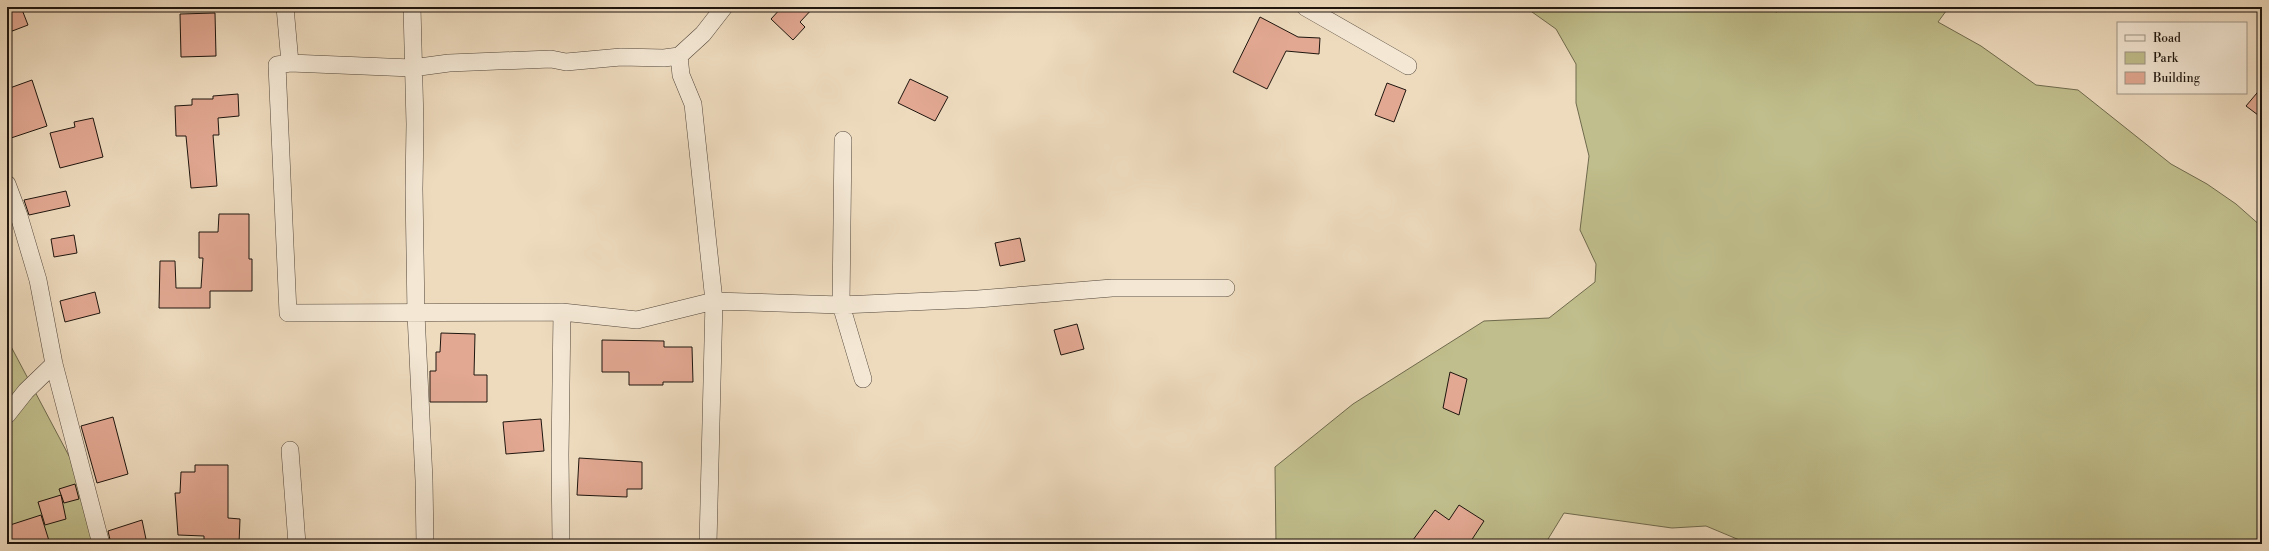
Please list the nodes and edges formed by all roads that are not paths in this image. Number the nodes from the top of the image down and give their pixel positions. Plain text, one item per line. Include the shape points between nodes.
1 (285, 7) edge
2 (412, 7) edge
3 (724, 7) edge
4 (1305, 7) edge
5 (679, 56) junction
6 (290, 63) junction
7 (1408, 66) dead end
8 (412, 68) junction
9 (843, 140) dead end
10 (7, 184) edge
11 (1226, 288) dead end
12 (714, 301) junction
13 (841, 304) junction
14 (562, 312) junction
15 (416, 314) junction
16 (54, 364) junction
17 (863, 379) dead end
18 (7, 415) edge
19 (290, 450) dead end
20 (101, 544) edge
21 (297, 544) edge
22 (424, 544) edge
23 (561, 544) edge
24 (708, 544) edge

1 - 6 street
2 - 8 street
3 - 5 street via 703,34
4 - 7 street
5 - 8 street via 621,57 566,62 551,59 449,63
5 - 12 street via 681,75 693,104
6 - 8 street
6 - 15 street via 277,65 288,313
8 - 15 street via 415,124
9 - 13 street
10 - 16 street via 38,280
11 - 13 street via 1112,288 978,299
12 - 13 street
12 - 14 street via 637,320
12 - 24 street
13 - 17 street
14 - 15 street
14 - 23 street
15 - 22 street via 424,480
16 - 18 street
16 - 20 street
19 - 21 street

